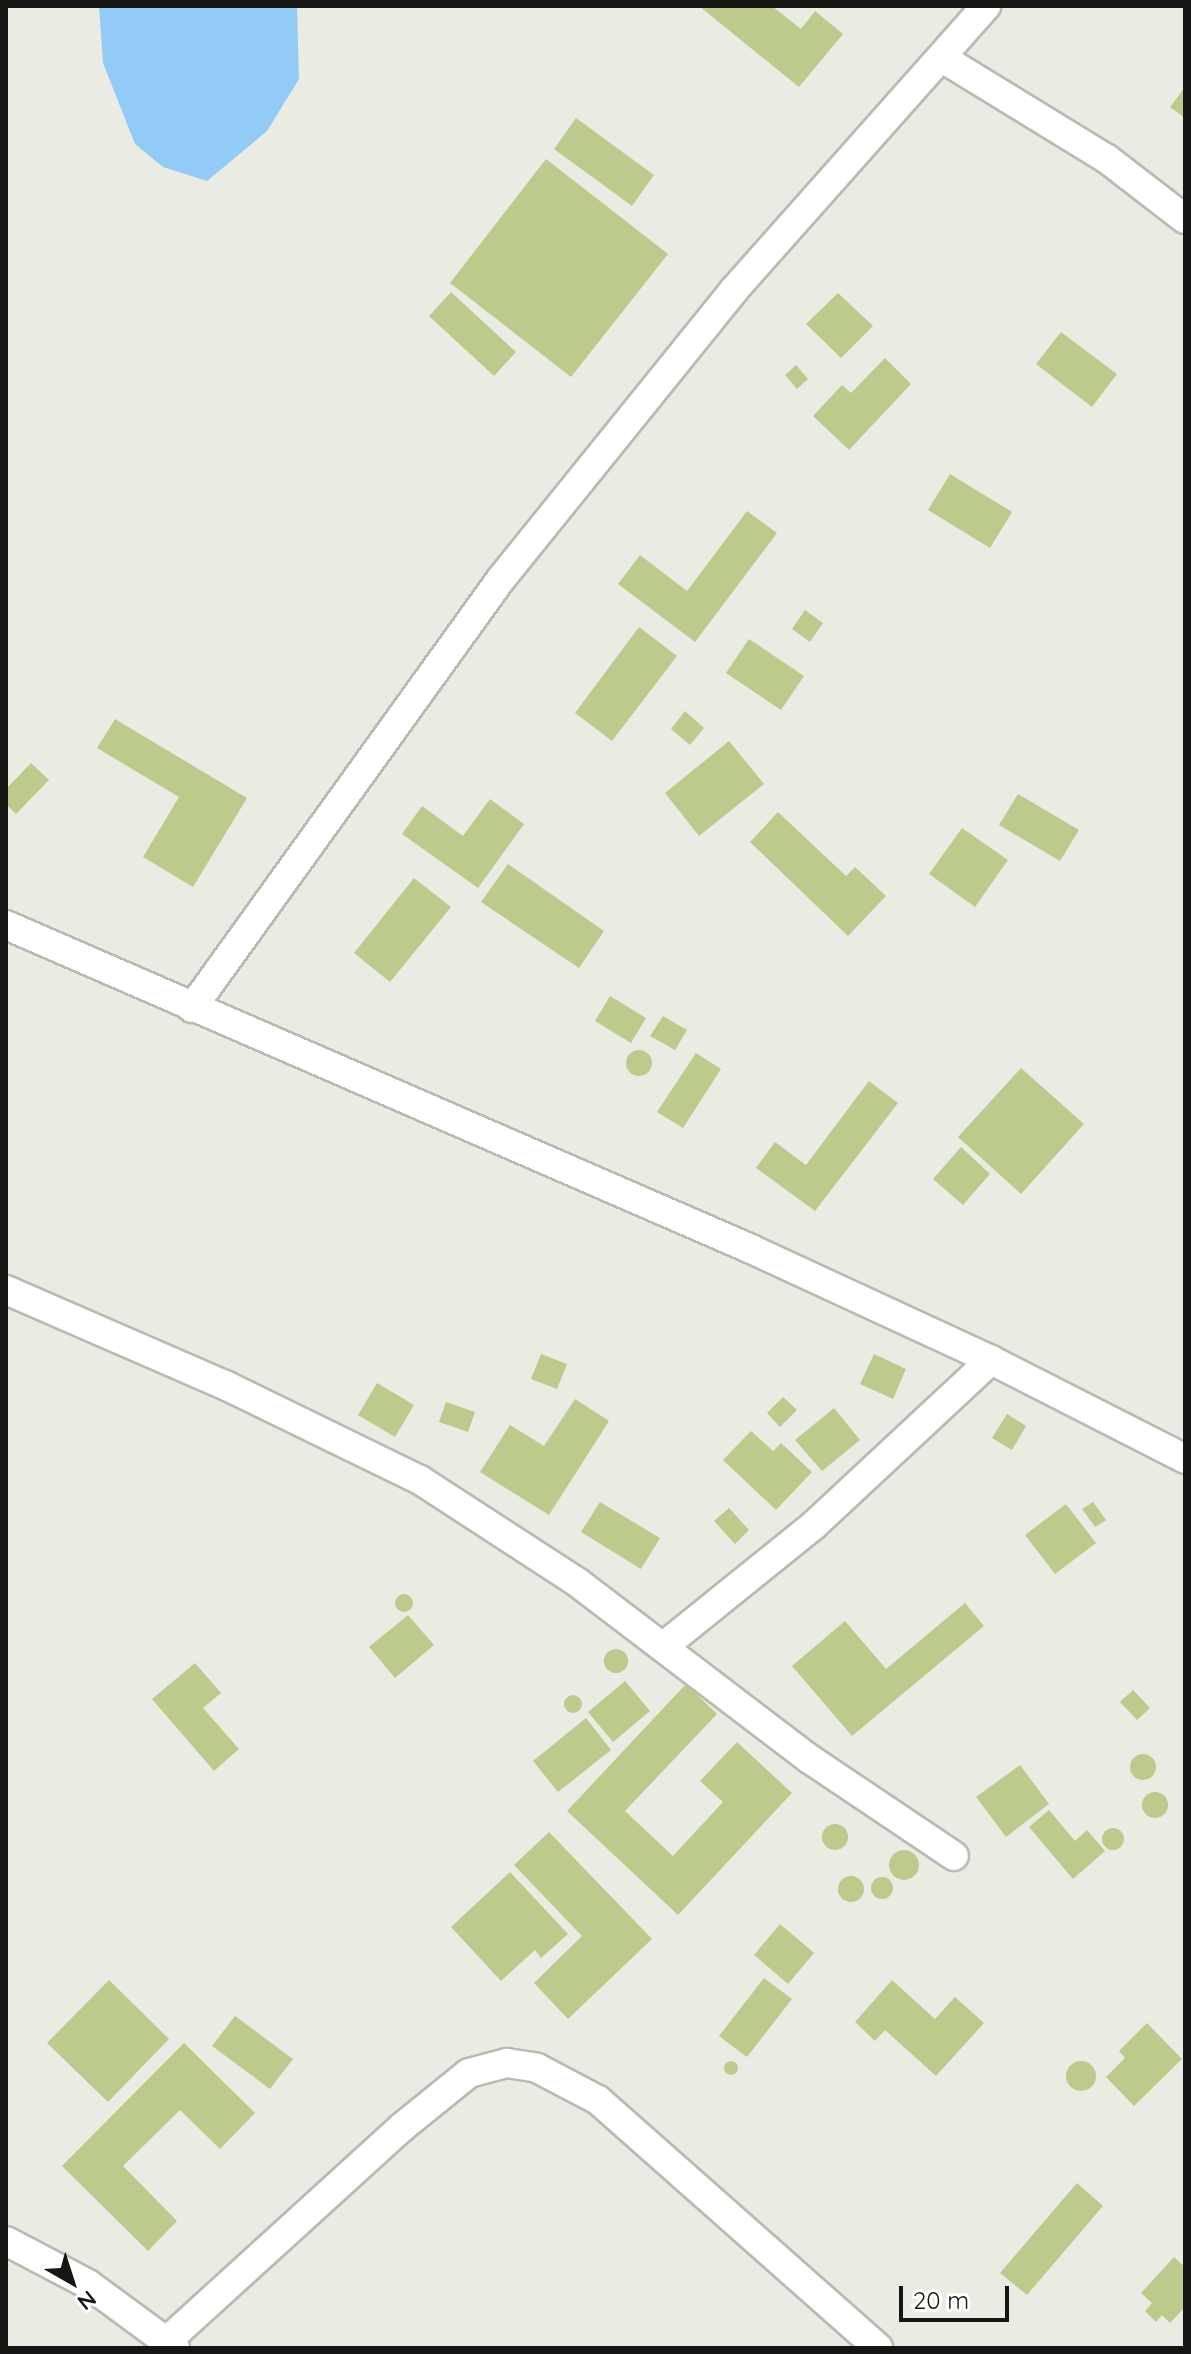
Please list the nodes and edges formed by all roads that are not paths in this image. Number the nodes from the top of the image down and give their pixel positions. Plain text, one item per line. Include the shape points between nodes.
1 (986, 6) edge
2 (942, 58) junction
3 (1185, 219) edge
4 (6, 925) edge
5 (192, 1008) junction
6 (6, 1290) edge
7 (991, 1360) junction
8 (1185, 1459) edge
9 (664, 1646) junction
10 (954, 1856) dead end
11 (6, 2241) edge
12 (171, 2344) edge
13 (878, 2348) edge

1 - 2 street
2 - 3 street via 1107,159
2 - 5 street via 734,290 501,579
4 - 5 street
5 - 7 street via 751,1249
6 - 9 street via 225,1385 420,1480
7 - 8 street
7 - 9 street via 814,1525
9 - 10 street via 811,1760
11 - 12 street via 88,2284
12 - 13 street via 401,2128 469,2073 507,2063 537,2068 598,2100

